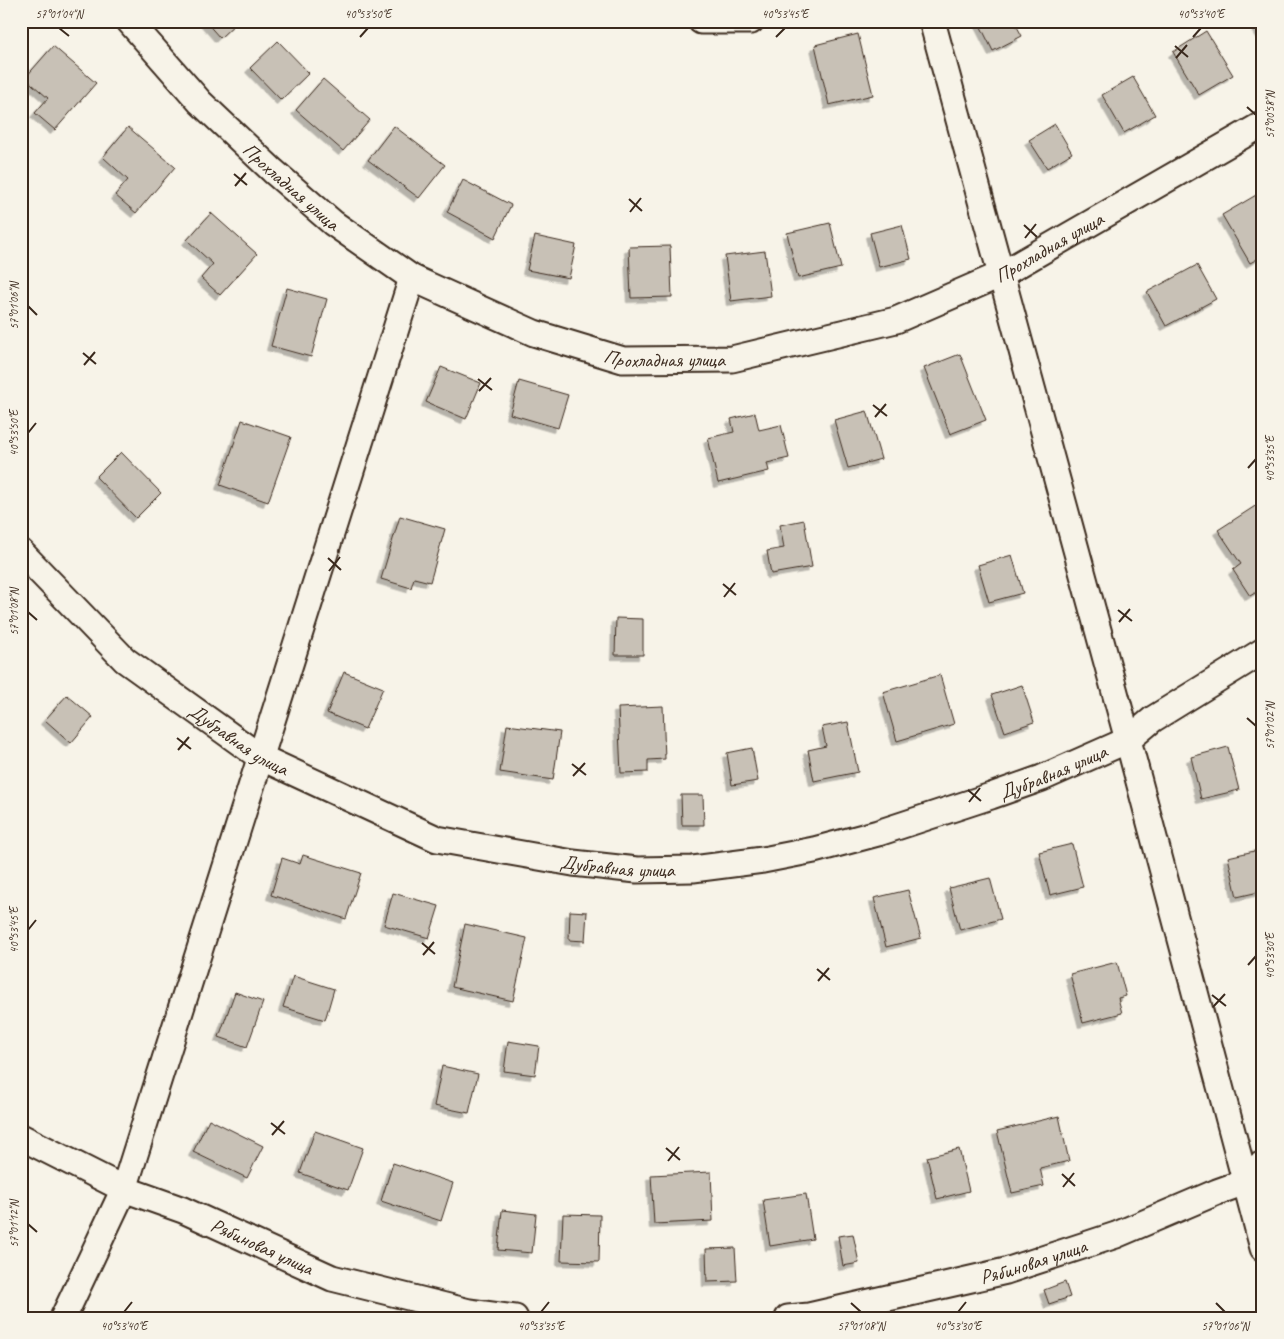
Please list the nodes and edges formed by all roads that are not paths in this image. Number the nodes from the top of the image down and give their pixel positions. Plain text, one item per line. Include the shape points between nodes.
1 (129, 21) edge
2 (701, 21) edge
3 (751, 21) edge
4 (932, 21) edge
5 (1263, 124) edge
6 (1002, 274) junction
7 (412, 278) junction
8 (21, 552) edge
9 (1263, 651) edge
10 (1128, 740) junction
11 (260, 757) junction
12 (21, 1137) edge
13 (1263, 1164) edge
14 (1245, 1182) junction
15 (124, 1189) junction
16 (1263, 1248) edge
17 (63, 1318) edge
18 (515, 1318) edge
19 (788, 1318) edge

1 - 7 street, Прохладная улица via 200,102 272,171 333,223
2 - 3 street
4 - 6 street
5 - 6 street, Прохладная улица
6 - 7 street, Прохладная улица via 896,320 732,359 623,360 534,333
6 - 10 street
7 - 11 street
8 - 11 street, Дубравная улица via 125,660
9 - 10 street, Дубравная улица via 1153,719
10 - 11 street, Дубравная улица via 1042,778 878,833 763,860 693,869 637,870 572,863 437,839
10 - 14 street
11 - 15 street
12 - 15 street, Рябиновая улица
13 - 14 street, Рябиновая улица
14 - 16 street
14 - 19 street, Рябиновая улица via 1116,1235 1006,1271 902,1296
15 - 17 street
15 - 18 street, Рябиновая улица via 183,1210 332,1278 469,1312

